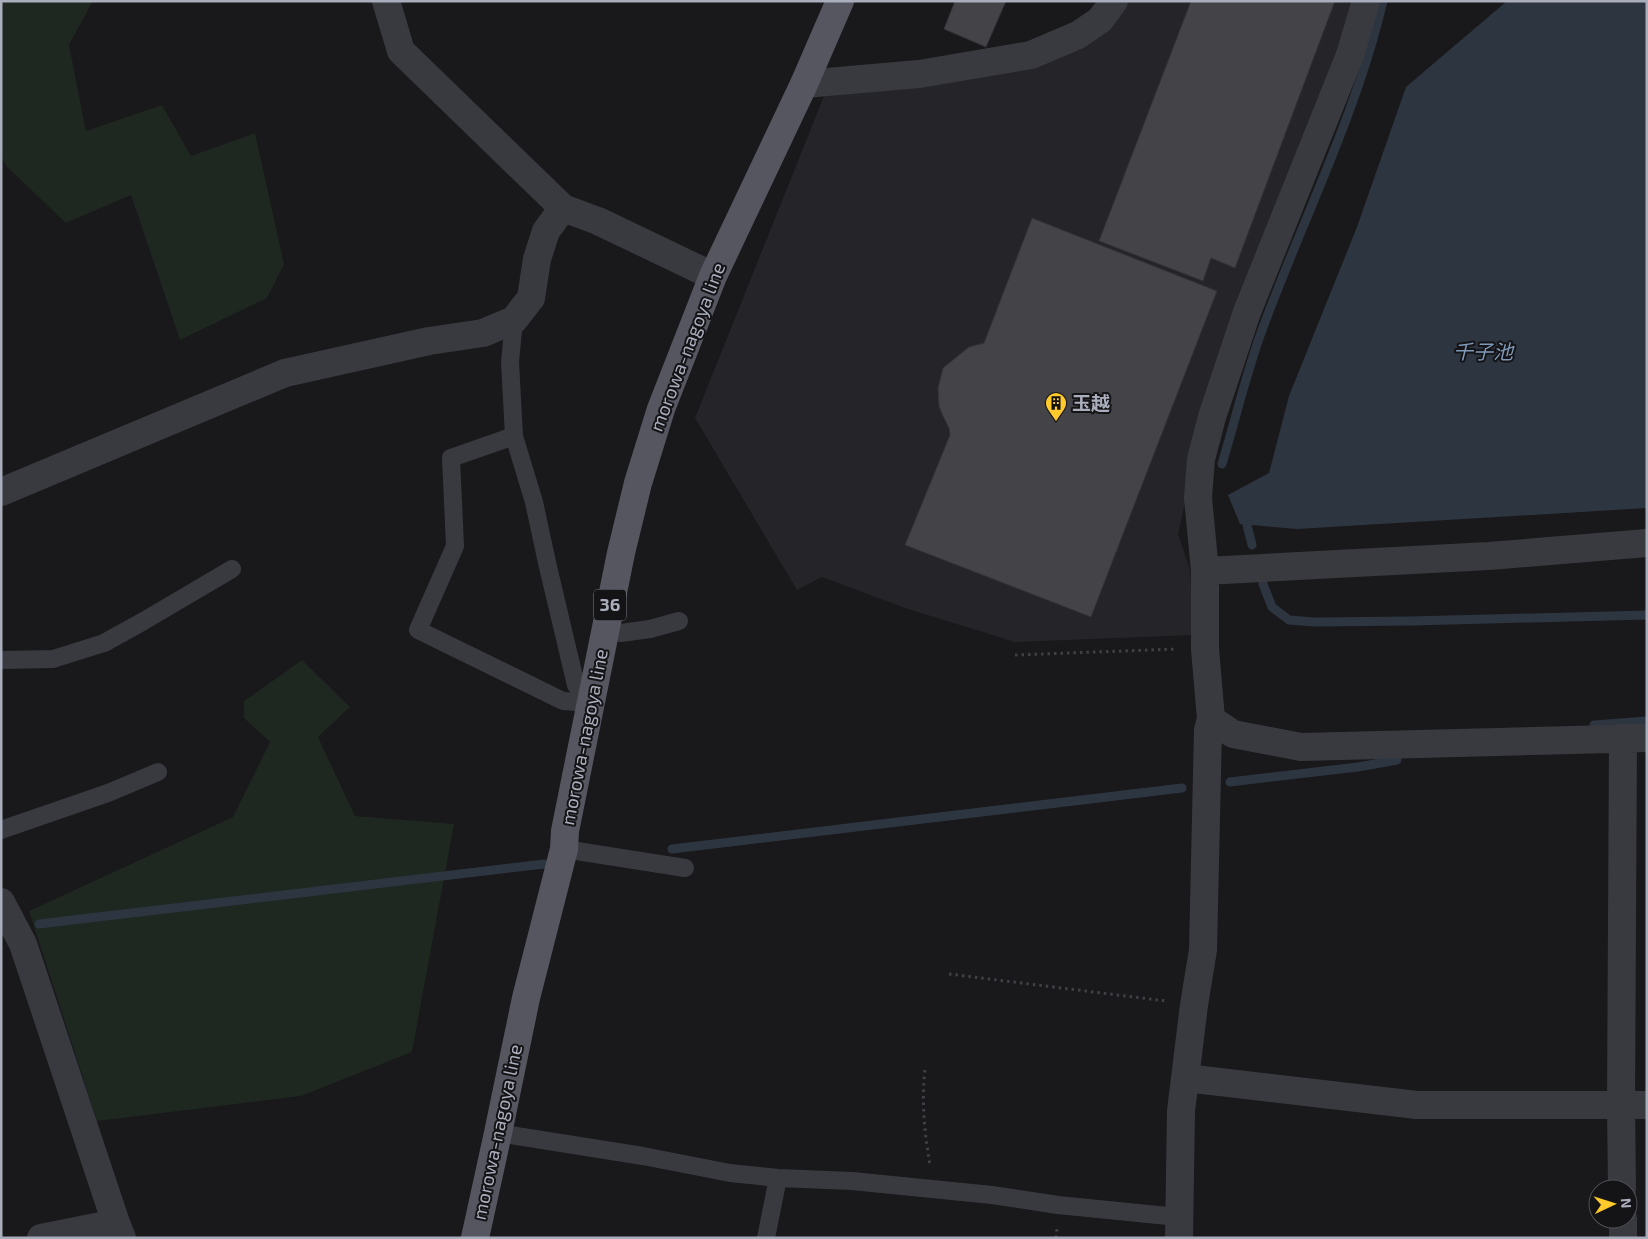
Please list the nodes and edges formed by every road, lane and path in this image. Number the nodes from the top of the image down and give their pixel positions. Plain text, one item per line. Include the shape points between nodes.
1 (386, 1) edge
2 (840, 1) edge
3 (1114, 1) edge
4 (1366, 1) edge
5 (804, 84) junction
6 (563, 208) junction
7 (713, 276) junction
8 (514, 320) junction
9 (514, 436) junction
10 (1, 492) edge
11 (1647, 543) edge
12 (232, 568) dead end
13 (1205, 571) junction
14 (679, 621) dead end
15 (605, 629) junction
16 (1205, 648) junction
17 (1015, 655) dead end
18 (1, 660) edge
19 (591, 702) junction
20 (1211, 719) junction
21 (1635, 738) edge
22 (158, 772) dead end
23 (1, 830) edge
24 (564, 849) junction
25 (684, 868) dead end
26 (1, 902) edge
27 (949, 974) dead end
28 (1194, 1005) junction
29 (925, 1070) dead end
30 (1186, 1078) junction
31 (1634, 1105) edge
32 (498, 1133) junction
33 (778, 1178) junction
34 (1623, 1179) edge
35 (934, 1190) junction
36 (1179, 1227) edge
37 (119, 1230) edge
38 (41, 1238) edge
39 (475, 1238) edge
40 (766, 1238) edge

1 - 6 street via 401,52
2 - 5 main road, morowa-nagoya line / 36
3 - 5 street via 1100,20 1078,36 1031,55 919,74
4 - 13 street via 1350,55 1247,312 1212,418 1201,459 1198,498
5 - 7 main road, morowa-nagoya line / 36
6 - 7 street via 598,221
6 - 8 street via 546,231 537,259 531,298
7 - 15 main road, morowa-nagoya line / 36 via 661,409 638,483
8 - 9 lane via 510,362
8 - 10 street via 483,333 429,341 285,373
9 - 19 lane via 534,502 576,685
9 - 19 lane via 451,458 455,546 418,630 563,700
11 - 13 street via 1488,556
12 - 18 lane via 104,643 53,659
13 - 16 street
14 - 15 lane via 621,633
15 - 19 main road, morowa-nagoya line / 36
16 - 17 path
16 - 20 street
19 - 24 main road, morowa-nagoya line / 36
20 - 21 street via 1233,734 1301,747
20 - 28 street via 1208,730 1203,950
21 - 31 street
22 - 23 lane
24 - 25 lane
24 - 32 main road, morowa-nagoya line / 36 via 526,998
26 - 37 street via 23,944
27 - 28 path
28 - 30 street
29 - 35 path via 925,1136
30 - 31 street via 1417,1105
30 - 36 street via 1181,1111
31 - 34 street
32 - 33 lane via 730,1173
32 - 39 main road, morowa-nagoya line / 36
33 - 35 lane via 852,1181
33 - 40 lane
35 - 36 lane via 992,1195
37 - 38 street

